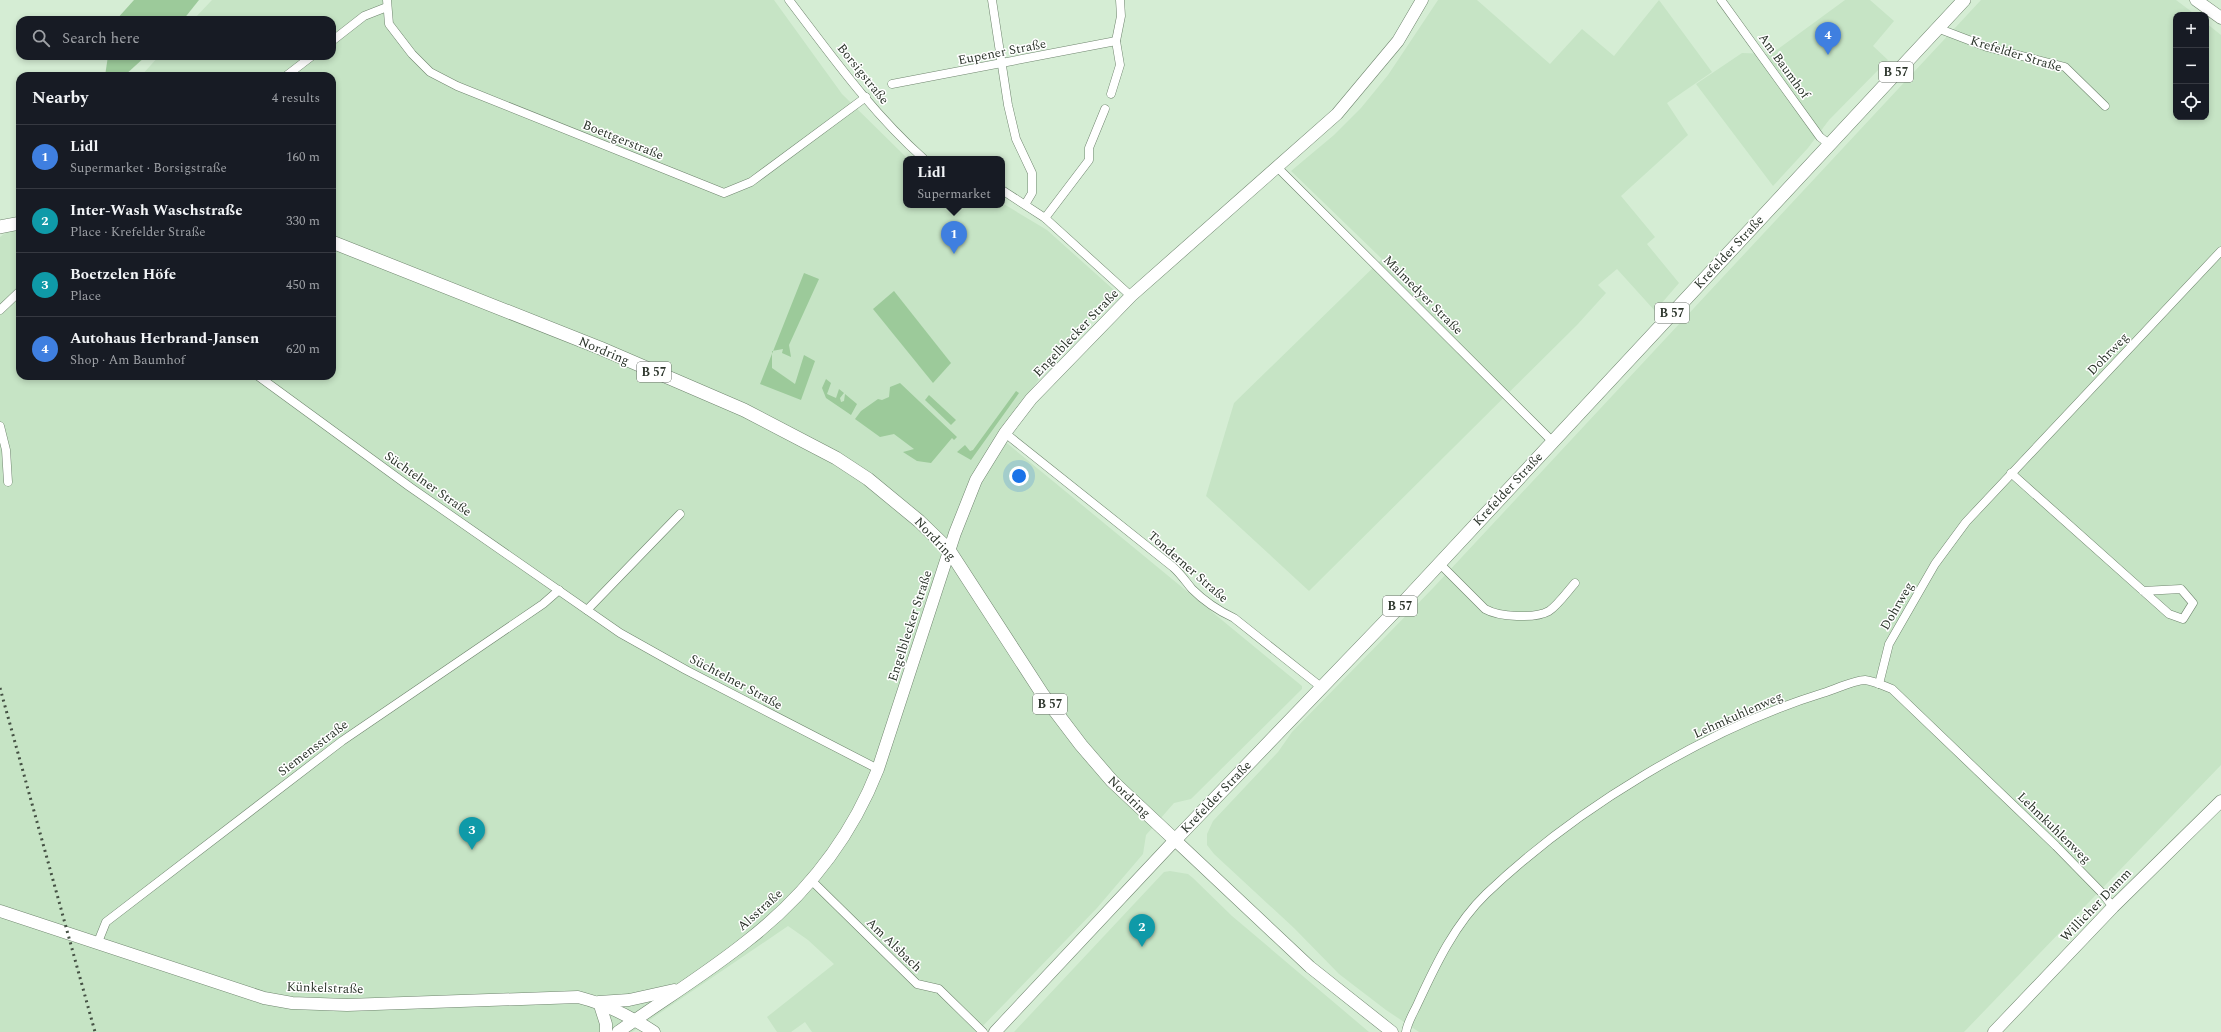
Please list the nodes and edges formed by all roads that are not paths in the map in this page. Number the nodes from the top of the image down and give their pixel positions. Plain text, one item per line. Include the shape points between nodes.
1 (789, 0) edge
2 (992, 0) edge
3 (1120, 0) edge
4 (1422, 0) edge
5 (1721, 0) edge
6 (1964, 0) edge
7 (2196, 0) edge
8 (387, 4) edge
9 (2221, 18) edge
10 (1937, 28) junction
11 (336, 38) edge
12 (1116, 42) junction
13 (307, 60) edge
14 (1002, 65) junction
15 (291, 72) edge
16 (892, 84) dead end
17 (1111, 94) dead end
18 (866, 97) junction
19 (2105, 106) dead end
20 (1105, 109) dead end
21 (1829, 144) junction
22 (921, 156) edge
23 (1277, 167) junction
24 (1005, 192) edge
25 (1026, 204) junction
26 (1045, 218) junction
27 (16, 225) edge
28 (0, 227) edge
29 (336, 244) edge
30 (2221, 251) edge
31 (16, 295) edge
32 (1131, 296) junction
33 (0, 310) edge
34 (263, 380) edge
35 (0, 426) edge
36 (1005, 433) junction
37 (1552, 441) junction
38 (2011, 473) junction
39 (8, 482) dead end
40 (680, 514) dead end
41 (949, 550) junction
42 (1439, 563) junction
43 (1575, 583) dead end
44 (559, 590) junction
45 (2143, 591) junction
46 (587, 610) junction
47 (1879, 684) junction
48 (1321, 687) junction
49 (878, 769) junction
50 (2221, 801) edge
51 (1175, 840) junction
52 (812, 881) junction
53 (2113, 907) junction
54 (0, 911) edge
55 (98, 942) junction
56 (680, 989) junction
57 (599, 1002) junction
58 (636, 1019) junction
59 (606, 1032) edge
60 (618, 1032) edge
61 (654, 1032) edge
62 (983, 1032) edge
63 (995, 1032) edge
64 (1392, 1032) edge
65 (1406, 1032) edge
66 (1994, 1032) edge

1 - 18 street, Borsigstraße
2 - 14 street
3 - 12 street via 1121,16
4 - 23 street, Engelblecker Straße via 1398,41 1351,98 1337,114
5 - 21 street, Am Baumhof via 1820,138
6 - 10 main road, Krefelder Straße / B 57
7 - 9 street
8 - 11 street, Boettgerstraße via 364,16
8 - 18 street, Boettgerstraße via 389,24 430,72 457,86 724,193 751,182
10 - 19 street, Krefelder Straße via 1987,47 2065,67
10 - 21 main road, Krefelder Straße / B 57
12 - 14 street, Eupener Straße
12 - 17 street via 1120,65
13 - 15 street
14 - 16 street, Eupener Straße
14 - 25 street via 1016,140 1032,173 1032,192
18 - 22 street, Borsigstraße via 898,136
20 - 26 street via 1089,148 1089,160
21 - 37 main road, Krefelder Straße / B 57
23 - 32 street, Engelblecker Straße
23 - 37 street, Malmedyer Straße
24 - 25 street
25 - 26 street
26 - 32 street
27 - 28 main road
29 - 41 main road, Nordring / B 57 via 600,348 767,421 836,458 868,479 919,521
30 - 38 street, Dohrweg
31 - 33 street
32 - 36 street, Engelblecker Straße via 1031,399
34 - 44 street, Süchtelner Straße via 410,487
35 - 39 street via 6,450
36 - 41 street, Engelblecker Straße via 976,480
36 - 48 street, Tonderner Straße via 1173,567 1219,612 1234,618
37 - 42 main road, Krefelder Straße / B 57
38 - 45 street
38 - 47 street, Dohrweg via 1966,522 1935,564 1889,644
40 - 46 street
41 - 49 street, Engelblecker Straße
41 - 51 main road, Nordring / B 57 via 1043,695 1081,745 1112,781
42 - 43 street via 1493,614 1539,615 1550,610
42 - 48 main road, Krefelder Straße / B 57
44 - 46 street, Süchtelner Straße
44 - 55 street, Siemensstraße via 544,604 374,717 180,864 106,922
45 - 45 street via 2169,614 2183,619 2193,603 2181,589
46 - 49 street, Süchtelner Straße via 620,633 680,666
47 - 53 street, Lehmkuhlenweg via 1892,689 2051,841
47 - 65 street, Lehmkuhlenweg via 1864,680 1763,715 1695,747 1606,799 1536,852 1486,895 1448,942
48 - 51 main road, Krefelder Straße / B 57
49 - 52 street, Alsstraße via 858,816
50 - 53 street, Willicher Damm
51 - 63 street, Krefelder Straße
51 - 64 street, Nordring via 1310,967
52 - 56 street, Alsstraße via 747,941
52 - 62 street, Am Alsbach via 917,984 940,990
53 - 66 street, Willicher Damm
54 - 55 street, Künkelstraße
55 - 57 street, Künkelstraße via 264,998 292,1003 347,1005 578,997
56 - 57 street via 629,1000
56 - 58 street, Alsstraße
57 - 58 street, Künkelstraße
57 - 59 street
58 - 60 street, Alsstraße
58 - 61 street, Künkelstraße

